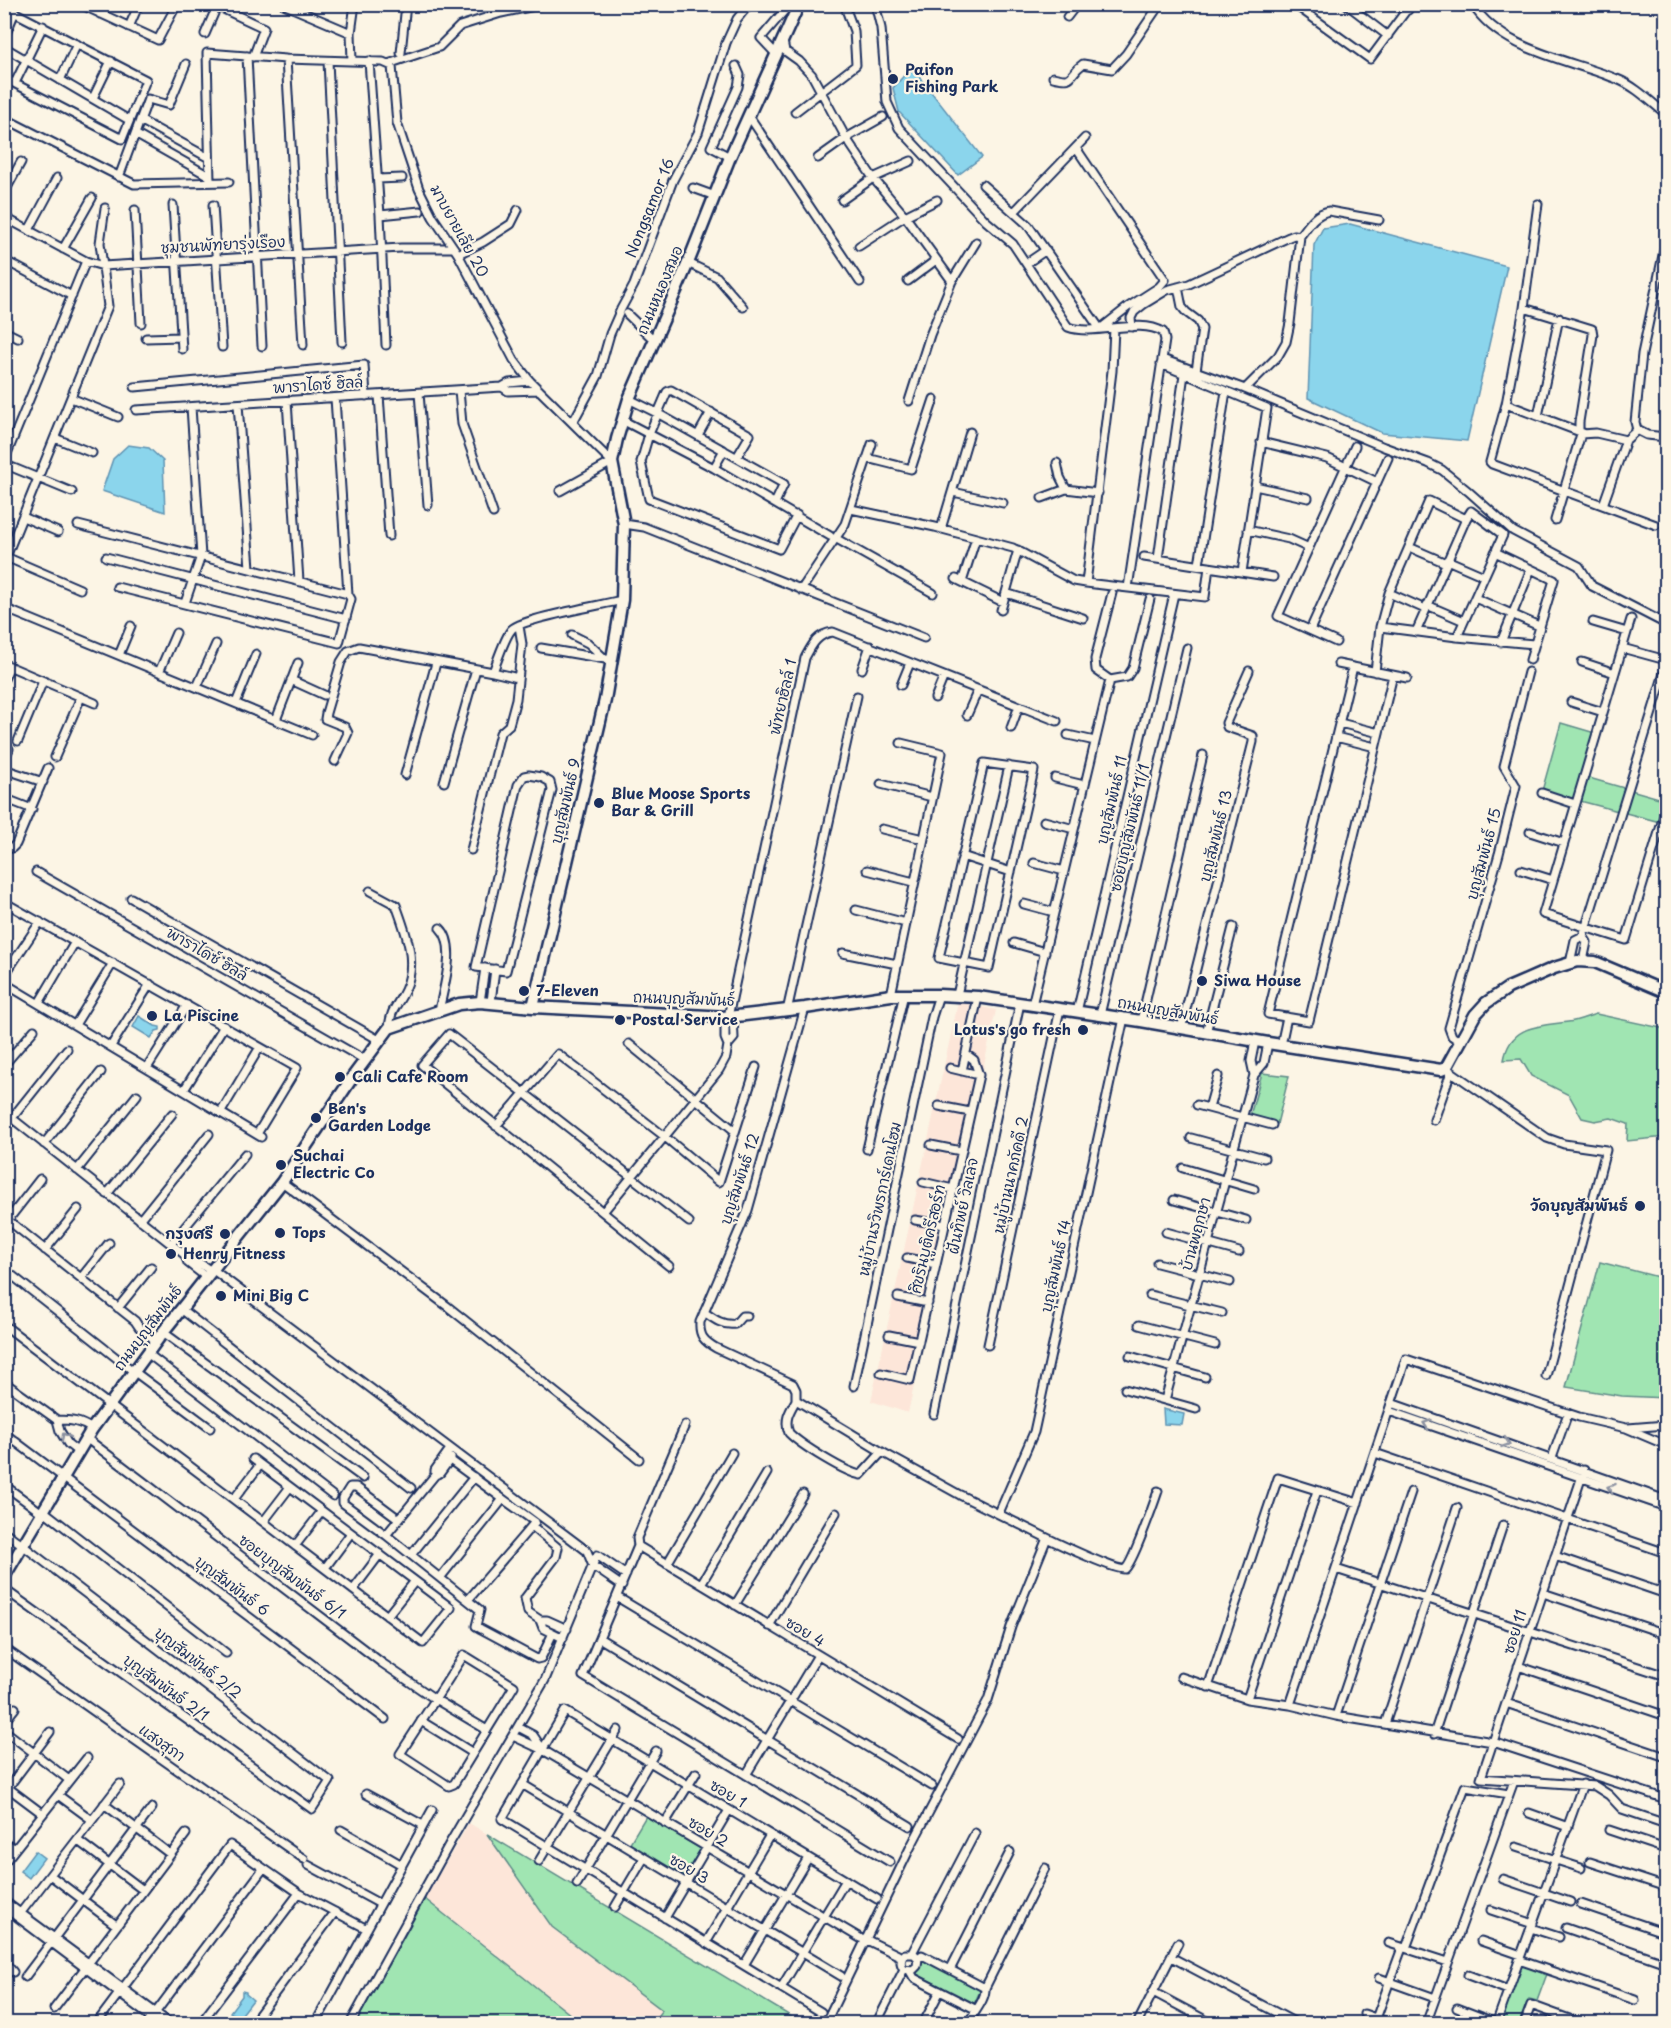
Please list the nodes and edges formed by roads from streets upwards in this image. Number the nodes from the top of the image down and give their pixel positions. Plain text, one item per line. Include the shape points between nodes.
1 (80, 4) edge
2 (104, 4) edge
3 (139, 4) edge
4 (177, 4) edge
5 (284, 4) edge
6 (355, 4) edge
7 (406, 4) edge
8 (500, 4) edge
9 (544, 4) edge
10 (748, 4) edge
11 (790, 4) edge
12 (799, 4) edge
13 (844, 4) edge
14 (875, 4) edge
15 (1077, 4) edge
16 (1160, 4) edge
17 (1294, 4) edge
18 (1346, 4) edge
19 (1400, 4) edge
20 (1472, 4) edge
21 (217, 5) edge
22 (1409, 7) edge
23 (4, 8) edge
24 (15, 12) junction
25 (501, 13) junction
26 (100, 14) junction
27 (1067, 17) dead end
28 (43, 26) junction
29 (129, 27) junction
30 (351, 33) junction
31 (205, 34) dead end
32 (1388, 36) junction
33 (4, 38) edge
34 (783, 41) junction
35 (77, 44) junction
36 (4, 47) edge
37 (401, 52) dead end
38 (777, 55) junction
39 (250, 56) junction
40 (286, 59) junction
41 (26, 60) junction
42 (111, 61) junction
43 (328, 61) junction
44 (352, 61) junction
45 (369, 61) junction
46 (186, 64) dead end
47 (388, 64) junction
48 (736, 66) dead end
49 (1053, 77) dead end
50 (4, 78) edge
51 (60, 80) junction
52 (15, 83) junction
53 (822, 90) junction
54 (93, 98) junction
55 (795, 112) dead end
56 (1666, 114) edge
57 (749, 116) junction
58 (883, 117) dead end
59 (4, 118) edge
60 (129, 120) junction
61 (140, 120) junction
62 (135, 134) junction
63 (846, 138) junction
64 (1084, 138) dead end
65 (1076, 148) junction
66 (730, 157) junction
67 (208, 158) junction
68 (818, 158) dead end
69 (911, 161) dead end
70 (21, 162) dead end
71 (119, 177) junction
72 (57, 178) dead end
73 (402, 178) dead end
74 (873, 178) junction
75 (210, 179) junction
76 (378, 179) junction
77 (229, 182) dead end
78 (983, 185) dead end
79 (693, 188) dead end
80 (4, 193) edge
81 (715, 196) junction
82 (92, 198) dead end
83 (842, 200) dead end
84 (937, 200) dead end
85 (1538, 204) dead end
86 (173, 205) dead end
87 (213, 205) dead end
88 (105, 208) dead end
89 (135, 210) dead end
90 (518, 210) dead end
91 (420, 212) dead end
92 (1014, 212) junction
93 (380, 215) junction
94 (905, 216) junction
95 (4, 217) edge
96 (1379, 220) dead end
97 (28, 230) junction
98 (1300, 236) junction
99 (1666, 241) edge
100 (976, 242) dead end
101 (860, 246) dead end
102 (63, 249) junction
103 (382, 249) junction
104 (1046, 250) junction
105 (456, 251) junction
106 (338, 252) junction
107 (297, 254) junction
108 (256, 257) junction
109 (217, 259) junction
110 (4, 260) edge
111 (936, 260) junction
112 (86, 261) junction
113 (176, 261) junction
114 (688, 263) junction
115 (1027, 263) junction
116 (137, 264) junction
117 (103, 266) junction
118 (908, 281) dead end
119 (860, 282) dead end
120 (952, 282) junction
121 (1178, 287) junction
122 (72, 296) junction
123 (743, 307) dead end
124 (1524, 308) junction
125 (627, 314) dead end
126 (1559, 318) junction
127 (141, 323) dead end
128 (1132, 327) junction
129 (1114, 328) junction
130 (1100, 329) junction
131 (4, 331) edge
132 (181, 337) junction
133 (18, 338) dead end
134 (146, 338) dead end
135 (654, 340) junction
136 (342, 342) dead end
137 (303, 345) dead end
138 (386, 345) dead end
139 (262, 346) dead end
140 (222, 347) dead end
141 (182, 349) dead end
142 (1161, 361) junction
143 (1196, 371) junction
144 (1184, 374) junction
145 (530, 381) junction
146 (135, 387) dead end
147 (502, 387) junction
148 (1245, 389) junction
149 (459, 390) junction
150 (539, 390) junction
151 (1226, 391) junction
152 (419, 393) junction
153 (379, 395) junction
154 (366, 396) junction
155 (71, 398) junction
156 (335, 398) junction
157 (630, 399) junction
158 (934, 399) dead end
159 (287, 401) junction
160 (909, 401) dead end
161 (238, 404) junction
162 (1506, 404) junction
163 (190, 407) junction
164 (136, 410) dead end
165 (657, 412) junction
166 (711, 412) junction
167 (1538, 416) junction
168 (118, 417) dead end
169 (622, 420) junction
170 (573, 422) junction
171 (1637, 430) junction
172 (970, 432) dead end
173 (1581, 432) junction
174 (649, 434) junction
175 (698, 435) junction
176 (1666, 437) edge
177 (55, 438) junction
178 (1626, 440) junction
179 (1262, 442) junction
180 (872, 444) dead end
181 (1355, 446) dead end
182 (724, 450) junction
183 (92, 453) dead end
184 (738, 457) junction
185 (867, 458) junction
186 (1388, 458) dead end
187 (4, 462) edge
188 (612, 462) junction
189 (1057, 463) dead end
190 (1346, 467) junction
191 (714, 468) junction
192 (38, 478) junction
193 (1377, 482) junction
194 (1255, 486) junction
195 (1066, 489) junction
196 (560, 491) dead end
197 (1563, 491) junction
198 (72, 492) dead end
199 (952, 492) junction
200 (1098, 493) junction
201 (1042, 498) dead end
202 (1308, 498) dead end
203 (775, 503) junction
204 (1003, 503) dead end
205 (428, 505) dead end
206 (1603, 506) junction
207 (851, 509) junction
208 (493, 513) dead end
209 (797, 515) junction
210 (23, 517) junction
211 (1466, 519) junction
212 (1555, 520) dead end
213 (624, 524) junction
214 (78, 525) dead end
215 (1656, 525) dead end
216 (941, 529) junction
217 (1248, 530) junction
218 (58, 532) dead end
219 (389, 536) dead end
220 (833, 537) junction
221 (976, 538) junction
222 (1408, 547) junction
223 (1309, 548) junction
224 (1018, 550) junction
225 (1495, 552) junction
226 (201, 556) junction
227 (106, 557) dead end
228 (1144, 557) dead end
229 (1158, 559) junction
230 (5, 560) edge
231 (1447, 561) junction
232 (1199, 565) junction
233 (1209, 567) junction
234 (250, 568) junction
235 (1531, 569) junction
236 (1242, 572) junction
237 (1484, 576) junction
238 (1272, 577) dead end
239 (192, 579) junction
240 (299, 581) junction
241 (1086, 584) junction
242 (117, 587) dead end
243 (1128, 588) junction
244 (80, 589) dead end
245 (801, 590) junction
246 (933, 593) dead end
247 (1006, 593) junction
248 (1112, 593) dead end
249 (1389, 593) junction
250 (348, 594) junction
251 (1174, 594) junction
252 (1475, 598) junction
253 (1150, 599) dead end
254 (622, 600) junction
255 (1003, 602) junction
256 (185, 603) junction
257 (1426, 607) junction
258 (4, 608) edge
259 (1001, 610) dead end
260 (1513, 614) junction
261 (1083, 618) dead end
262 (346, 619) junction
263 (1631, 619) dead end
264 (1464, 621) junction
265 (1593, 622) dead end
266 (1666, 624) edge
267 (131, 626) dead end
268 (519, 626) junction
269 (1539, 626) junction
270 (1380, 627) junction
271 (1310, 630) junction
272 (1416, 632) junction
273 (1627, 632) junction
274 (177, 633) dead end
275 (572, 635) dead end
276 (1457, 637) junction
277 (924, 638) dead end
278 (1336, 642) dead end
279 (1501, 642) junction
280 (216, 644) dead end
281 (1534, 645) junction
282 (870, 646) junction
283 (541, 648) dead end
284 (1187, 648) dead end
285 (1623, 648) junction
286 (256, 654) dead end
287 (119, 655) junction
288 (607, 659) junction
289 (1530, 660) dead end
290 (1666, 660) edge
291 (1582, 662) dead end
292 (298, 663) dead end
293 (436, 663) junction
294 (910, 663) junction
295 (1338, 664) dead end
296 (7, 665) edge
297 (1353, 667) junction
298 (1666, 667) edge
299 (476, 669) junction
300 (862, 669) dead end
301 (1249, 671) dead end
302 (159, 672) junction
303 (493, 672) junction
304 (1375, 672) junction
305 (1528, 672) dead end
306 (1615, 673) junction
307 (1393, 675) junction
308 (944, 676) junction
309 (518, 678) junction
310 (1407, 678) dead end
311 (4, 679) edge
312 (291, 680) junction
313 (1110, 680) junction
314 (43, 681) junction
315 (901, 685) dead end
316 (197, 687) junction
317 (978, 690) junction
318 (324, 695) dead end
319 (857, 696) dead end
320 (81, 697) junction
321 (935, 698) dead end
322 (1571, 702) dead end
323 (95, 703) dead end
324 (236, 703) junction
325 (1019, 706) junction
326 (1603, 712) junction
327 (967, 715) dead end
328 (276, 720) junction
329 (1057, 721) dead end
330 (1340, 723) junction
331 (1011, 728) dead end
332 (1378, 733) junction
333 (312, 735) dead end
334 (1068, 735) dead end
335 (1336, 738) junction
336 (18, 741) dead end
337 (1095, 741) junction
338 (902, 743) dead end
339 (1375, 747) junction
340 (9, 749) dead end
341 (1203, 755) dead end
342 (55, 757) dead end
343 (4, 760) edge
344 (335, 761) dead end
345 (1009, 766) junction
346 (48, 768) dead end
347 (4, 769) edge
348 (405, 775) dead end
349 (1055, 778) dead end
350 (43, 782) junction
351 (444, 782) dead end
352 (881, 784) dead end
353 (1084, 785) junction
354 (1542, 793) dead end
355 (933, 797) junction
356 (4, 798) edge
357 (1575, 804) junction
358 (32, 809) junction
359 (1666, 809) edge
360 (1044, 821) dead end
361 (882, 829) dead end
362 (1074, 830) junction
363 (1530, 832) dead end
364 (924, 839) junction
365 (1564, 843) junction
366 (4, 849) edge
367 (471, 850) dead end
368 (962, 856) junction
369 (1034, 863) dead end
370 (987, 864) junction
371 (867, 870) dead end
372 (1521, 870) dead end
373 (1064, 871) junction
374 (36, 872) dead end
375 (1011, 872) junction
376 (1553, 880) junction
377 (914, 882) junction
378 (370, 891) dead end
379 (131, 898) dead end
380 (4, 902) edge
381 (1024, 904) dead end
382 (856, 910) dead end
383 (1054, 912) junction
384 (40, 922) junction
385 (906, 923) junction
386 (1233, 927) dead end
387 (1586, 927) junction
388 (440, 928) dead end
389 (1583, 936) junction
390 (75, 942) junction
391 (1014, 944) dead end
392 (1045, 952) junction
393 (843, 953) dead end
394 (1583, 961) junction
395 (113, 963) junction
396 (965, 963) junction
397 (1570, 963) junction
398 (897, 964) junction
399 (485, 968) junction
400 (495, 969) junction
401 (4, 976) edge
402 (4, 983) edge
403 (150, 984) junction
404 (1666, 992) edge
405 (904, 994) junction
406 (939, 994) junction
407 (891, 995) junction
408 (957, 995) junction
409 (978, 997) junction
410 (486, 1002) junction
411 (39, 1003) junction
412 (1020, 1003) junction
413 (187, 1005) junction
414 (1032, 1005) junction
415 (533, 1007) junction
416 (805, 1008) junction
417 (1060, 1010) junction
418 (439, 1011) junction
419 (788, 1011) junction
420 (1077, 1012) junction
421 (1100, 1015) junction
422 (729, 1017) junction
423 (1287, 1017) junction
424 (1124, 1018) junction
425 (1141, 1021) junction
426 (75, 1025) junction
427 (224, 1026) junction
428 (389, 1028) junction
429 (1181, 1029) junction
430 (34, 1030) dead end
431 (1206, 1033) junction
432 (379, 1040) junction
433 (1256, 1041) junction
434 (1459, 1041) junction
435 (1269, 1043) junction
436 (629, 1044) dead end
437 (1281, 1045) junction
438 (111, 1046) junction
439 (260, 1047) junction
440 (67, 1048) dead end
441 (4, 1052) edge
442 (966, 1054) junction
443 (11, 1057) junction
444 (365, 1060) junction
445 (4, 1065) edge
446 (756, 1067) dead end
447 (147, 1068) junction
448 (950, 1068) dead end
449 (1448, 1070) junction
450 (962, 1071) junction
451 (101, 1072) dead end
452 (979, 1075) junction
453 (1254, 1075) junction
454 (1218, 1076) dead end
455 (184, 1090) junction
456 (524, 1093) junction
457 (137, 1095) dead end
458 (696, 1097) junction
459 (1197, 1105) dead end
460 (939, 1106) dead end
461 (1209, 1108) junction
462 (4, 1112) edge
463 (221, 1112) junction
464 (970, 1112) junction
465 (172, 1113) dead end
466 (1242, 1117) junction
467 (12, 1118) junction
468 (1434, 1120) dead end
469 (1272, 1125) dead end
470 (496, 1126) junction
471 (735, 1131) junction
472 (209, 1134) dead end
473 (664, 1136) junction
474 (1191, 1138) dead end
475 (44, 1144) junction
476 (931, 1145) dead end
477 (867, 1149) dead end
478 (1233, 1150) junction
479 (961, 1151) junction
480 (245, 1154) dead end
481 (1264, 1158) dead end
482 (1183, 1168) dead end
483 (77, 1170) junction
484 (632, 1176) junction
485 (40, 1179) dead end
486 (1225, 1180) junction
487 (282, 1182) junction
488 (923, 1182) dead end
489 (953, 1189) junction
490 (1254, 1189) dead end
491 (107, 1194) junction
492 (1174, 1200) dead end
493 (78, 1209) dead end
494 (1217, 1211) junction
495 (603, 1212) junction
496 (6, 1219) edge
497 (140, 1220) junction
498 (915, 1220) dead end
499 (1246, 1220) dead end
500 (689, 1222) dead end
501 (945, 1226) junction
502 (1166, 1232) dead end
503 (109, 1243) dead end
504 (1208, 1243) junction
505 (171, 1244) junction
506 (45, 1250) junction
507 (1239, 1252) dead end
508 (907, 1258) dead end
509 (1157, 1263) dead end
510 (936, 1264) junction
511 (669, 1266) dead end
512 (151, 1267) dead end
513 (4, 1269) edge
514 (210, 1272) junction
515 (1199, 1274) junction
516 (81, 1278) junction
517 (1230, 1282) dead end
518 (1150, 1295) dead end
519 (898, 1297) dead end
520 (927, 1303) junction
521 (1191, 1306) junction
522 (118, 1308) junction
523 (181, 1310) junction
524 (704, 1312) junction
525 (1222, 1313) dead end
526 (747, 1316) dead end
527 (4, 1325) edge
528 (1139, 1325) dead end
529 (890, 1335) dead end
530 (159, 1337) junction
531 (1182, 1337) junction
532 (919, 1341) junction
533 (988, 1345) dead end
534 (1215, 1345) dead end
535 (147, 1353) junction
536 (1130, 1356) dead end
537 (1174, 1369) junction
538 (134, 1372) junction
539 (881, 1373) dead end
540 (1546, 1376) dead end
541 (1205, 1377) dead end
542 (4, 1382) edge
543 (854, 1386) dead end
544 (1125, 1389) dead end
545 (796, 1400) junction
546 (1165, 1400) junction
547 (1391, 1403) junction
548 (110, 1404) junction
549 (1196, 1409) dead end
550 (1389, 1411) junction
551 (1568, 1413) junction
552 (934, 1414) dead end
553 (57, 1420) junction
554 (686, 1425) dead end
555 (1666, 1425) edge
556 (210, 1428) dead end
557 (1626, 1428) junction
558 (4, 1433) edge
559 (89, 1433) junction
560 (1666, 1445) edge
561 (77, 1451) junction
562 (453, 1451) junction
563 (882, 1452) junction
564 (732, 1453) dead end
565 (1375, 1453) junction
566 (1552, 1458) junction
567 (639, 1459) dead end
568 (253, 1460) dead end
569 (450, 1460) junction
570 (260, 1465) junction
571 (1584, 1470) junction
572 (767, 1473) dead end
573 (435, 1475) junction
574 (63, 1476) junction
575 (474, 1477) junction
576 (363, 1478) dead end
577 (1581, 1478) junction
578 (4, 1485) edge
579 (290, 1487) junction
580 (411, 1488) dead end
581 (1158, 1491) dead end
582 (1317, 1491) junction
583 (1412, 1492) dead end
584 (803, 1494) dead end
585 (333, 1496) dead end
586 (234, 1499) junction
587 (503, 1499) junction
588 (1666, 1500) edge
589 (1358, 1503) junction
590 (1457, 1508) dead end
591 (1666, 1508) edge
592 (322, 1511) junction
593 (43, 1512) junction
594 (999, 1513) junction
595 (836, 1514) dead end
596 (399, 1519) junction
597 (1568, 1519) junction
598 (264, 1521) junction
599 (1503, 1525) dead end
600 (532, 1526) junction
601 (4, 1531) edge
602 (351, 1533) junction
603 (386, 1535) junction
604 (1047, 1538) junction
605 (24, 1545) junction
606 (295, 1545) junction
607 (638, 1546) junction
608 (1666, 1552) edge
609 (380, 1554) junction
610 (411, 1555) junction
611 (1555, 1556) junction
612 (667, 1564) junction
613 (592, 1566) junction
614 (325, 1568) junction
615 (1336, 1569) junction
616 (626, 1575) junction
617 (4, 1577) edge
618 (440, 1578) junction
619 (415, 1581) junction
620 (1379, 1583) junction
621 (701, 1584) junction
622 (622, 1586) junction
623 (4, 1589) edge
624 (353, 1590) junction
625 (1543, 1593) junction
626 (1666, 1594) edge
627 (617, 1596) junction
628 (1426, 1598) junction
629 (468, 1600) junction
630 (735, 1605) junction
631 (1473, 1614) junction
632 (387, 1616) junction
633 (540, 1620) junction
634 (769, 1626) junction
635 (567, 1629) junction
636 (1530, 1631) junction
637 (553, 1633) junction
638 (1666, 1634) edge
639 (563, 1638) junction
640 (599, 1638) junction
641 (4, 1648) edge
642 (226, 1653) dead end
643 (818, 1655) junction
644 (1518, 1666) junction
645 (1666, 1676) edge
646 (1181, 1677) dead end
647 (1208, 1687) junction
648 (435, 1699) junction
649 (1247, 1699) junction
650 (791, 1701) junction
651 (1506, 1703) junction
652 (1290, 1705) junction
653 (15, 1708) dead end
654 (1336, 1716) junction
655 (1666, 1716) edge
656 (385, 1719) dead end
657 (421, 1721) junction
658 (4, 1722) edge
659 (1385, 1724) junction
660 (518, 1727) junction
661 (4, 1730) edge
662 (487, 1730) junction
663 (618, 1730) dead end
664 (50, 1732) dead end
665 (1434, 1734) junction
666 (513, 1736) junction
667 (958, 1739) dead end
668 (612, 1740) junction
669 (768, 1740) junction
670 (1493, 1742) junction
671 (543, 1750) junction
672 (656, 1751) dead end
673 (35, 1753) junction
674 (473, 1753) junction
675 (87, 1758) dead end
676 (1666, 1758) edge
677 (649, 1762) junction
678 (696, 1773) dead end
679 (746, 1775) junction
680 (589, 1778) junction
681 (69, 1780) junction
682 (1511, 1781) junction
683 (120, 1784) dead end
684 (522, 1784) junction
685 (1583, 1784) junction
686 (688, 1786) junction
687 (932, 1786) dead end
688 (6, 1789) edge
689 (366, 1794) dead end
690 (1506, 1794) junction
691 (58, 1795) junction
692 (1666, 1799) edge
693 (627, 1800) junction
694 (104, 1804) junction
695 (152, 1808) dead end
696 (312, 1809) joint
697 (432, 1810) dead end
698 (729, 1810) junction
699 (568, 1812) junction
700 (1529, 1813) dead end
701 (43, 1814) junction
702 (92, 1820) junction
703 (665, 1823) junction
704 (1666, 1824) edge
705 (423, 1825) junction
706 (910, 1826) dead end
707 (1568, 1827) junction
708 (137, 1828) junction
709 (340, 1830) dead end
710 (1609, 1830) dead end
711 (975, 1833) dead end
712 (186, 1834) dead end
713 (606, 1835) junction
714 (770, 1835) junction
715 (76, 1840) junction
716 (4, 1842) edge
717 (547, 1846) junction
718 (707, 1847) junction
719 (1516, 1847) dead end
720 (1666, 1849) edge
721 (15, 1850) junction
722 (1010, 1852) dead end
723 (170, 1854) junction
724 (644, 1858) junction
725 (808, 1858) junction
726 (1556, 1860) junction
727 (539, 1861) dead end
728 (890, 1862) dead end
729 (1590, 1862) dead end
730 (4, 1863) edge
731 (110, 1864) junction
732 (402, 1865) junction
733 (1045, 1868) dead end
734 (1581, 1868) dead end
735 (263, 1869) junction
736 (585, 1869) junction
737 (748, 1872) junction
738 (50, 1875) junction
739 (1503, 1879) dead end
740 (846, 1880) junction
741 (686, 1883) junction
742 (577, 1884) dead end
743 (1666, 1887) edge
744 (143, 1890) junction
745 (1544, 1892) junction
746 (299, 1893) junction
747 (623, 1893) junction
748 (786, 1894) junction
749 (877, 1899) dead end
750 (84, 1900) junction
751 (4, 1901) edge
752 (1570, 1902) dead end
753 (380, 1904) junction
754 (1581, 1904) dead end
755 (4, 1907) edge
756 (615, 1907) dead end
757 (727, 1908) junction
758 (1491, 1910) dead end
759 (335, 1912) junction
760 (19, 1915) junction
761 (824, 1917) junction
762 (665, 1918) junction
763 (116, 1925) junction
764 (1532, 1926) junction
765 (1566, 1928) dead end
766 (367, 1929) junction
767 (765, 1930) junction
768 (1666, 1933) edge
769 (1559, 1937) dead end
770 (862, 1939) junction
771 (53, 1940) junction
772 (1481, 1941) dead end
773 (706, 1943) junction
774 (1178, 1943) dead end
775 (1389, 1943) dead end
776 (1404, 1948) junction
777 (802, 1953) junction
778 (915, 1956) junction
779 (902, 1957) junction
780 (1171, 1957) junction
781 (1520, 1958) junction
782 (4, 1961) edge
783 (1448, 1962) junction
784 (1666, 1963) edge
785 (86, 1965) junction
786 (744, 1965) junction
787 (951, 1968) junction
788 (907, 1970) junction
789 (14, 1972) dead end
790 (1468, 1975) dead end
791 (841, 1976) dead end
792 (25, 1977) dead end
793 (1378, 1978) dead end
794 (1389, 1982) junction
795 (781, 1988) junction
796 (985, 1988) junction
797 (120, 1990) junction
798 (1508, 1990) junction
799 (940, 1991) junction
800 (1153, 1992) junction
801 (1435, 1998) junction
802 (1635, 2000) dead end
803 (1457, 2008) dead end
804 (54, 2009) dead end
805 (975, 2009) junction
806 (821, 2012) dead end
807 (1364, 2014) dead end
808 (152, 2018) edge
809 (1375, 2021) edge
810 (1496, 2023) edge
811 (96, 2024) edge
812 (160, 2024) edge
813 (171, 2024) edge
814 (200, 2024) edge
815 (252, 2024) edge
816 (315, 2024) edge
817 (350, 2024) edge
818 (825, 2024) edge
819 (876, 2024) edge
820 (923, 2024) edge
821 (968, 2024) edge
822 (1137, 2024) edge
823 (1213, 2024) edge
824 (1298, 2024) edge
825 (1393, 2024) edge
826 (1426, 2024) edge
827 (1524, 2024) edge
828 (1583, 2024) edge

1 - 26 street
2 - 26 street
3 - 29 street
4 - 29 street via 158,40
5 - 30 street
6 - 30 street
7 - 37 street
8 - 25 street
9 - 25 street
10 - 170 street, Nongsamor 16 via 726,43 698,133 673,180 634,285 610,334 598,376
11 - 38 street via 761,38
12 - 34 street, ถนนหนองสมอ
13 - 53 street via 854,31 856,65
14 - 115 street via 881,28 887,102 899,128 986,221 1013,243
15 - 27 street
16 - 49 street via 1112,69 1083,64 1070,79
17 - 32 street via 1370,59
18 - 32 street
19 - 22 street
20 - 56 street via 1496,31 1546,56 1619,80
21 - 31 street
21 - 39 street via 264,28
22 - 32 street
23 - 24 street
24 - 28 street
24 - 33 street
25 - 47 street via 460,26 439,47
26 - 29 street
28 - 35 street
28 - 41 street
30 - 44 street
34 - 38 street, ถนนหนองสมอ
34 - 53 street via 785,51 806,68
35 - 42 street
35 - 51 street
36 - 41 street
38 - 57 street, ถนนหนองสมอ
39 - 40 street
39 - 67 street via 207,53
39 - 108 street
40 - 43 street
40 - 107 street
41 - 51 street
41 - 52 street
42 - 54 street
42 - 60 street via 147,80
43 - 44 street
43 - 106 street
44 - 45 street
45 - 47 street
45 - 76 street
46 - 61 street via 169,105 148,99
47 - 105 street, มาบยายเลีย 20 via 392,66 397,123 419,189
48 - 66 street via 740,75 738,87 711,147
50 - 52 street
51 - 54 street
52 - 60 street via 122,139
53 - 55 street
53 - 63 street
54 - 60 street
57 - 66 street, ถนนหนองสมอ
57 - 119 street
58 - 63 street
59 - 71 street
61 - 62 street
61 - 67 street
62 - 71 street
62 - 75 street
63 - 68 street
63 - 74 street
64 - 65 street
65 - 92 street
65 - 130 street via 1164,280
66 - 81 street, ถนนหนองสมอ
67 - 75 street
69 - 74 street
70 - 80 street
71 - 75 street via 134,184
72 - 97 street
73 - 76 street
74 - 83 street
74 - 94 street
75 - 77 street
76 - 93 street
78 - 92 street
79 - 81 street
81 - 114 street, ถนนหนองสมอ
82 - 102 street
84 - 94 street
85 - 124 street
86 - 113 street
87 - 109 street
88 - 117 street via 100,243
89 - 116 street
90 - 105 street via 511,224 483,242
91 - 93 street
92 - 104 street
93 - 103 street
94 - 101 street
94 - 111 street
95 - 97 street, ชุมชนพัทยารุ่งเรือง
96 - 98 street via 1329,211 1316,216
97 - 102 street, ชุมชนพัทยารุ่งเรือง
98 - 121 street via 1288,237
98 - 148 street via 1289,334 1278,356
99 - 171 street via 1642,354
100 - 120 street
102 - 112 street, ชุมชนพัทยารุ่งเรือง
103 - 105 street, ชุมชนพัทยารุ่งเรือง
103 - 106 street, ชุมชนพัทยารุ่งเรือง
103 - 138 street
104 - 115 street
104 - 130 street
105 - 145 street, มาบยายเลีย 20 via 513,358
106 - 107 street, ชุมชนพัทยารุ่งเรือง
106 - 136 street
107 - 108 street, ชุมชนพัทยารุ่งเรือง
107 - 137 street
108 - 109 street, ชุมชนพัทยารุ่งเรือง
108 - 139 street
109 - 113 street, ชุมชนพัทยารุ่งเรือง
109 - 140 street
110 - 122 street
111 - 118 street
111 - 120 street
112 - 117 street, ชุมชนพัทยารุ่งเรือง
112 - 122 street
113 - 116 street, ชุมชนพัทยารุ่งเรือง
113 - 132 street
114 - 123 street via 717,277
114 - 135 street, ถนนหนองสมอ
115 - 130 street via 1068,327 1078,331
116 - 117 street, ชุมชนพัทยารุ่งเรือง
116 - 127 street
117 - 155 street via 108,306
120 - 160 street
121 - 128 street via 1143,303 1131,318
121 - 143 street via 1182,307 1202,329
122 - 187 street
124 - 126 street
124 - 162 street
125 - 135 street
126 - 167 street
126 - 173 street via 1593,331 1582,398
128 - 129 street
128 - 142 street via 1163,332
129 - 130 street
129 - 200 street
131 - 133 street
132 - 134 street
132 - 141 street
135 - 157 street, ถนนหนองสมอ
142 - 143 street
142 - 144 street
142 - 243 street
143 - 148 street
144 - 151 street
144 - 229 street
145 - 147 street, พาราไดซ์ ฮิลล์
145 - 150 street, มาบยายเลีย 20
146 - 154 street via 364,365
147 - 149 street, พาราไดซ์ ฮิลล์
147 - 150 street, พาราไดซ์ ฮิลล์ via 508,391
148 - 266 street via 1442,470 1513,531 1579,566 1592,586
149 - 152 street, พาราไดซ์ ฮิลล์
149 - 208 street via 462,424
150 - 170 street, มาบยายเลีย 20
151 - 179 street via 1267,408
151 - 232 street
152 - 153 street, พาราไดซ์ ฮิลล์
152 - 205 street
153 - 154 street, พาราไดซ์ ฮิลล์
153 - 219 street
154 - 156 street, พาราไดซ์ ฮิลล์
155 - 168 street
155 - 177 street
156 - 159 street, พาราไดซ์ ฮิลล์
156 - 250 street
157 - 165 street
157 - 169 street, ถนนหนองสมอ
158 - 185 street via 911,469
159 - 161 street, พาราไดซ์ ฮิลล์
159 - 240 street
161 - 163 street, พาราไดซ์ ฮิลล์
161 - 234 street
162 - 167 street
162 - 197 street via 1490,462
163 - 164 street, พาราไดซ์ ฮิลล์
163 - 226 street
165 - 166 street via 671,390
165 - 174 street
165 - 175 street
166 - 175 street
166 - 184 street via 750,435
167 - 173 street
169 - 174 street
169 - 188 street, ถนนหนองสมอ
170 - 188 street, มาบยายเลีย 20
171 - 176 street
171 - 178 street
172 - 199 street
173 - 178 street
173 - 197 street
174 - 191 street
174 - 209 street via 641,462 650,499 779,549
175 - 182 street
177 - 183 street
177 - 192 street
178 - 206 street
179 - 190 street
179 - 194 street
180 - 185 street
181 - 190 street
182 - 184 street
182 - 191 street
184 - 203 street via 784,484
185 - 207 street
186 - 193 street
187 - 192 street
188 - 196 street
188 - 213 street, ถนนหนองสมอ
189 - 195 street
190 - 193 street
190 - 223 street
191 - 203 street
192 - 198 street
192 - 210 street
193 - 271 street
194 - 202 street
194 - 217 street
195 - 200 street
195 - 201 street
197 - 206 street
197 - 212 street
199 - 204 street
199 - 216 street
200 - 241 street
203 - 209 street
206 - 215 street
207 - 216 street
207 - 220 street via 845,524
209 - 220 street
210 - 218 street
210 - 230 street
211 - 222 street via 1429,501
211 - 225 street via 1471,511 1503,535
211 - 231 street
213 - 245 street via 644,527
213 - 254 street, ถนนหนองสมอ
214 - 226 street
216 - 221 street
217 - 223 street
217 - 236 street
220 - 245 street
220 - 246 street
221 - 224 street
221 - 255 street via 959,580
222 - 231 street
222 - 249 street
223 - 271 street via 1278,616
224 - 241 street
224 - 247 street
225 - 235 street
225 - 237 street
226 - 234 street
226 - 239 street
227 - 239 street
228 - 229 street
229 - 232 street
230 - 244 street
231 - 237 street
231 - 257 street
232 - 233 street
233 - 236 street
233 - 251 street via 1205,597
234 - 240 street
235 - 260 street
235 - 269 street via 1554,580
236 - 238 street
237 - 252 street
239 - 256 street
239 - 262 street
240 - 250 street
241 - 243 street
242 - 256 street
243 - 251 street
245 - 277 street
247 - 255 street
247 - 261 street
248 - 313 street via 1095,659 1096,670
249 - 257 street
249 - 270 street
250 - 262 street via 351,599
251 - 420 street, บุญสัมพันธ์ 11
252 - 260 street
252 - 264 street
253 - 313 street via 1133,668 1128,676
254 - 268 street
254 - 288 street, บุญสัมพันธ์ 9
255 - 259 street
256 - 262 street via 339,643
257 - 264 street
257 - 272 street
258 - 287 street
260 - 269 street
260 - 279 street
263 - 273 street
264 - 276 street
265 - 273 street
267 - 287 street
268 - 303 street via 512,629
268 - 309 street via 522,644
269 - 281 street
270 - 272 street
270 - 304 street
271 - 278 street
272 - 276 street
273 - 285 street
274 - 302 street
275 - 288 street
276 - 279 street
279 - 281 street
280 - 316 street
281 - 289 street
282 - 294 street, พัทยาฮิลล์ 1
282 - 300 street
282 - 422 street, พัทยาฮิลล์ 1 via 826,633 814,641 805,658
283 - 288 street
284 - 421 street, ซอยบุญสัมพันธ์ 11/1
285 - 290 street
285 - 306 street
286 - 324 street
287 - 302 street
288 - 415 street, บุญสัมพันธ์ 9 via 605,700
291 - 306 street
292 - 312 street
293 - 299 street
293 - 344 street via 359,647 348,651 326,713 326,719 348,733
293 - 348 street
294 - 308 street, พัทยาฮิลล์ 1
294 - 315 street
295 - 297 street
296 - 311 street
296 - 314 street
297 - 304 street
297 - 330 street
298 - 387 street
299 - 303 street
299 - 351 street
301 - 429 street, บุญสัมพันธ์ 13 via 1226,723 1227,727 1253,736 1253,742
302 - 316 street
303 - 309 street
304 - 307 street
305 - 434 street, บุญสัมพันธ์ 15 via 1504,766 1516,786 1449,1028
306 - 326 street
307 - 310 street
307 - 332 street
308 - 317 street, พัทยาฮิลล์ 1
308 - 321 street
309 - 367 street via 509,725 500,733
312 - 318 street
312 - 328 street
313 - 337 street
314 - 320 street
314 - 336 street
316 - 324 street
317 - 325 street, พัทยาฮิลล์ 1
317 - 327 street
319 - 419 street
320 - 323 street
320 - 342 street
322 - 326 street
324 - 328 street
325 - 329 street, พัทยาฮิลล์ 1
325 - 331 street
326 - 357 street
328 - 333 street
330 - 332 street
330 - 335 street
332 - 339 street
334 - 337 street
335 - 339 street
335 - 423 street via 1268,1014
337 - 353 street
338 - 355 street via 942,753
339 - 423 street via 1309,1021
340 - 343 street
341 - 425 street
345 - 368 street via 984,763
345 - 370 street
345 - 375 street via 1034,770
346 - 350 street
347 - 350 street
349 - 353 street
350 - 358 street
352 - 355 street
353 - 362 street
354 - 357 street
355 - 364 street
356 - 358 street
357 - 365 street
358 - 366 street via 16,844
359 - 387 street via 1626,940
360 - 362 street
361 - 364 street
362 - 373 street
363 - 365 street
364 - 377 street
365 - 376 street
368 - 370 street
368 - 396 street via 939,958
369 - 373 street
370 - 375 street
370 - 396 street
371 - 377 street
372 - 376 street
373 - 383 street
374 - 444 street, พาราไดซ์ ฮิลล์
375 - 396 street via 989,968
376 - 387 street via 1543,914
377 - 385 street
378 - 428 street via 396,905 412,960 410,978 390,1015
379 - 432 street
380 - 384 street
381 - 383 street
382 - 385 street
383 - 392 street
384 - 390 street
384 - 401 street
385 - 398 street
386 - 431 street
387 - 389 street
388 - 418 street via 447,937 449,954
389 - 394 street via 1587,942
389 - 397 street via 1575,940
390 - 395 street
390 - 411 street
391 - 392 street
392 - 414 street
393 - 398 street
394 - 397 street
394 - 404 street via 1606,965
395 - 403 street
395 - 426 street
396 - 408 street
397 - 434 street via 1509,988 1486,1004
398 - 407 street
399 - 400 street
399 - 400 street via 476,967 518,784 529,774 550,782 552,790 506,971
399 - 410 street
400 - 410 street
402 - 411 street
403 - 413 street
403 - 438 street
405 - 406 street, ถนนบุญสัมพันธ์
405 - 407 street, ถนนบุญสัมพันธ์
405 - 477 street
406 - 408 street, ถนนบุญสัมพันธ์
406 - 543 street, หมู่บ้านรวิพรการ์เดนโฮม
407 - 416 street, ถนนบุญสัมพันธ์
408 - 409 street, ถนนบุญสัมพันธ์
409 - 412 street, ถนนบุญสัมพันธ์
409 - 442 street
410 - 415 street, ถนนบุญสัมพันธ์
410 - 418 street, ถนนบุญสัมพันธ์ via 459,1004
411 - 426 street
412 - 414 street, ถนนบุญสัมพันธ์
412 - 552 street, ฝันทิพย์ วิลเลจ
413 - 427 street
413 - 447 street
414 - 417 street, ถนนบุญสัมพันธ์
415 - 422 street, ถนนบุญสัมพันธ์
416 - 419 street, ถนนบุญสัมพันธ์
416 - 524 street, บุญสัมพันธ์ 12 via 748,1210
417 - 420 street, ถนนบุญสัมพันธ์
417 - 533 street, หมู่บ้านนาคภัคดี 2
418 - 428 street, ถนนบุญสัมพันธ์
419 - 422 street, ถนนบุญสัมพันธ์
420 - 421 street, ถนนบุญสัมพันธ์
421 - 424 street, ถนนบุญสัมพันธ์
422 - 458 street via 734,1038 722,1066
423 - 437 street
424 - 425 street, ถนนบุญสัมพันธ์
424 - 594 street, บุญสัมพันธ์ 14 via 1034,1432
425 - 429 street, ถนนบุญสัมพันธ์
426 - 438 street
427 - 439 street
427 - 455 street
428 - 432 street, ถนนบุญสัมพันธ์
429 - 431 street, ถนนบุญสัมพันธ์
430 - 443 street
431 - 433 street, ถนนบุญสัมพันธ์
432 - 444 street, ถนนบุญสัมพันธ์
433 - 435 street, ถนนบุญสัมพันธ์
433 - 453 street, บ้านพฤกษา via 1251,1061
434 - 449 street
435 - 437 street, ถนนบุญสัมพันธ์
435 - 453 street, บ้านพฤกษา via 1264,1063
436 - 458 street
437 - 449 street, ถนนบุญสัมพันธ์
438 - 447 street
439 - 463 street
439 - 463 street via 297,1068 259,1135
440 - 467 street
441 - 443 street
442 - 450 street
442 - 452 street via 974,1060
443 - 445 street
444 - 487 street, ถนนบุญสัมพันธ์
446 - 471 street
447 - 455 street
448 - 450 street
449 - 468 street
449 - 540 street via 1547,1138 1606,1150
450 - 452 street
451 - 475 street
452 - 464 street, ศิขรินบูติครีสอร์ท
453 - 466 street, บ้านพฤกษา
454 - 461 street
455 - 463 street
456 - 470 street
456 - 470 street via 449,1034 422,1065
456 - 473 street via 558,1054
456 - 484 street
457 - 483 street
458 - 471 street
458 - 473 street
459 - 461 street
460 - 464 street
461 - 466 street
462 - 467 street
464 - 479 street, ศิขรินบูติครีสอร์ท
465 - 491 street
466 - 469 street
466 - 478 street, บ้านพฤกษา
467 - 475 street
470 - 495 street
471 - 473 street via 719,1182
472 - 497 street
473 - 484 street
474 - 478 street
475 - 483 street
476 - 479 street
478 - 481 street
478 - 486 street, บ้านพฤกษา
479 - 489 street, ศิขรินบูติครีสอร์ท
480 - 505 street
482 - 486 street
483 - 491 street
484 - 495 street
484 - 500 street
485 - 496 street
486 - 490 street
486 - 494 street, บ้านพฤกษา
487 - 514 street, ถนนบุญสัมพันธ์
487 - 567 street via 447,1306
488 - 489 street
489 - 501 street, ศิขรินบูติครีสอร์ท
491 - 497 street
492 - 494 street
493 - 506 street
494 - 499 street
494 - 504 street, บ้านพฤกษา
495 - 511 street
496 - 506 street
497 - 505 street
498 - 501 street
501 - 510 street, ศิขรินบูติครีสอร์ท
502 - 504 street
503 - 516 street
504 - 507 street
504 - 515 street, บ้านพฤกษา
505 - 514 street
506 - 516 street
508 - 510 street
509 - 515 street
510 - 520 street, ศิขรินบูติครีสอร์ท
512 - 522 street
513 - 538 street
514 - 523 street, ถนนบุญสัมพันธ์
514 - 562 street
515 - 517 street
515 - 521 street, บ้านพฤกษา
516 - 522 street
518 - 521 street
519 - 520 street
520 - 532 street, ศิขรินบูติครีสอร์ท
521 - 525 street
521 - 531 street, บ้านพฤกษา
522 - 530 street
523 - 530 street, ถนนบุญสัมพันธ์
523 - 580 street
524 - 526 street via 728,1325
524 - 545 street, บุญสัมพันธ์ 12 via 699,1333 705,1342 793,1384
527 - 548 street
528 - 531 street
529 - 532 street
530 - 535 street, ถนนบุญสัมพันธ์
530 - 576 street
531 - 534 street
531 - 537 street, บ้านพฤกษา
532 - 539 street, ศิขรินบูติครีสอร์ท via 910,1380
535 - 538 street, ถนนบุญสัมพันธ์
535 - 585 street
536 - 537 street
537 - 541 street
537 - 546 street, บ้านพฤกษา
538 - 548 street, ถนนบุญสัมพันธ์
538 - 556 street
542 - 553 street
544 - 546 street
545 - 563 street
545 - 563 street via 787,1417 789,1433 835,1464 861,1475
546 - 549 street
547 - 550 street
547 - 551 street via 1406,1359
547 -> 566 street
548 - 559 street, ถนนบุญสัมพันธ์
548 - 586 street
550 - 565 street
577 -> 550 street
551 - 557 street
551 - 566 street
553 - 559 street, ซอยบุญสัมพันธ์ 6/1 via 82,1423
561 -> 553 street via 68,1444
554 - 607 street via 637,1538
555 - 557 street
557 - 560 street
558 - 574 street, บุญสัมพันธ์ 6
559 - 561 street, ถนนบุญสัมพันธ์
559 - 648 street, ซอยบุญสัมพันธ์ 6/1 via 382,1663
561 - 574 street, ถนนบุญสัมพันธ์
562 - 569 street
562 - 573 street
562 - 613 street via 586,1551
563 - 594 street
564 - 612 street
565 - 589 street
565 - 597 street
566 - 571 street
568 - 570 street
569 - 573 street
569 - 575 street
570 - 579 street
570 - 586 street
571 - 577 street, ซอย 11
571 - 588 street
572 - 621 street
573 - 596 street
574 - 593 street, ถนนบุญสัมพันธ์
574 - 656 street, บุญสัมพันธ์ 6
575 - 587 street
575 - 610 street
591 -> 577 street
577 - 597 street, ซอย 11
578 - 593 street
579 - 592 street
579 - 598 street
581 - 604 street via 1125,1569
582 - 589 street
582 - 647 street via 1278,1478
582 - 649 street
583 - 620 street
584 - 630 street
586 - 598 street
587 - 600 street via 535,1522
587 - 618 street
589 - 615 street
590 - 628 street
592 - 602 street
592 - 606 street
593 - 605 street, ถนนบุญสัมพันธ์
593 - 642 street
594 - 604 street
595 - 634 street
596 - 603 street
596 - 603 street via 356,1487 350,1487 343,1503
597 - 608 street
597 - 611 street, ซอย 11
598 - 606 street
599 - 631 street
600 - 629 street
600 - 633 street via 558,1548 556,1557 525,1598 528,1612
601 - 605 street
602 - 609 street
602 - 614 street
603 - 610 street
604 - 770 street via 1011,1627 988,1700
605 - 617 street, ถนนบุญสัมพันธ์
605 - 696 street, บุญสัมพันธ์ 2/2 via 330,1781
606 - 614 street
607 - 612 street, ซอย 4
607 - 616 street
609 - 619 street
609 - 624 street
610 - 618 street
611 - 625 street, ซอย 11
611 - 626 street
612 - 621 street, ซอย 4
613 - 616 street via 597,1555
613 - 622 street
613 - 635 street
614 - 624 street
615 - 620 street
615 - 652 street
616 - 622 street
618 - 629 street
619 - 632 street
619 - 632 street via 451,1608 423,1643
620 - 628 street
620 - 654 street
621 - 630 street, ซอย 4
622 - 627 street
623 - 696 street, บุญสัมพันธ์ 2/1
624 - 632 street
625 - 636 street, ซอย 11
625 - 638 street
627 - 640 street
627 - 650 street
628 - 631 street
628 - 659 street
629 - 637 street via 480,1610 477,1626 537,1659
630 - 634 street, ซอย 4
631 - 636 street
631 - 665 street
633 - 635 street
633 - 637 street via 543,1628
634 - 643 street, ซอย 4
635 - 639 street
636 - 644 street, ซอย 11
636 - 645 street
637 - 639 street
639 - 660 street
640 - 669 street
640 - 679 street, ซอย 1 via 583,1676
641 - 753 street, แสงสุภา via 306,1862
643 - 650 street
643 - 667 street, ซอย 4
644 - 651 street, ซอย 11
644 - 655 street
646 - 647 street
647 - 649 street
648 - 657 street
648 - 662 street, ซอยบุญสัมพันธ์ 6/1
648 - 662 street via 464,1654 514,1686
649 - 652 street
650 - 669 street
650 - 687 street
651 - 670 street, ซอย 11
651 - 676 street
652 - 654 street
653 - 658 street
654 - 659 street
657 - 674 street
657 - 674 street via 400,1754 449,1786
659 - 665 street
660 - 666 street
660 - 671 street via 533,1735
661 - 673 street
662 - 674 street
663 - 668 street
664 - 673 street
665 - 670 street
666 - 671 street
666 - 817 street
668 - 671 street, ซอย 1 via 565,1712
668 - 677 street, ซอย 1
668 - 680 street
669 - 679 street
669 - 706 street
670 - 682 street, ซอย 11 via 1481,1778
670 - 692 street
671 - 680 street, ซอย 2
671 - 684 street
672 - 677 street
673 - 681 street
673 - 688 street
675 - 681 street
677 - 686 street, ซอย 1
677 - 693 street
678 - 686 street
679 - 728 street, ซอย 1
680 - 693 street, ซอย 2
680 - 699 street
681 - 691 street
682 - 685 street
682 - 690 street
683 - 694 street
684 - 699 street, ซอย 3
684 - 717 street via 502,1819
685 - 704 street via 1609,1795 1622,1809
685 - 707 street
686 - 698 street, ซอย 1
686 - 703 street
688 - 701 street
689 - 705 street
690 - 776 street via 1465,1787
690 - 783 street
691 - 701 street
691 - 702 street
693 - 703 street, ซอย 2
693 - 713 street
694 - 702 street
694 - 708 street
695 - 708 street
697 - 705 street
698 - 714 street, ซอย 1
698 - 718 street
699 - 713 street, ซอย 3
699 - 717 street
700 - 707 street
701 - 721 street
702 - 715 street
703 - 718 street, ซอย 2
705 - 732 street
707 - 726 street
708 - 723 street
708 - 731 street
709 - 732 street
710 - 720 street
711 - 778 street
712 - 723 street
713 - 724 street, ซอย 3
713 - 736 street
714 - 725 street, ซอย 1
714 - 737 street
715 - 731 street
715 - 738 street
716 - 721 street
717 - 727 street
717 - 736 street
718 - 737 street, ซอย 2
718 - 741 street
719 - 726 street
721 - 730 street
722 - 787 street
723 - 744 street
724 - 741 street, ซอย 3
724 - 747 street
725 - 740 street, ซอย 1
725 - 748 street
726 - 734 street
726 - 745 street
729 - 743 street
731 - 744 street
731 - 750 street
732 - 753 street
733 - 796 street
735 - 746 street
735 - 797 street via 230,1845
735 - 808 street
736 - 742 street
736 - 747 street
737 - 748 street, ซอย 2
737 - 757 street
738 - 750 street
738 - 760 street
739 - 745 street
740 - 749 street, ซอย 1
740 - 761 street
741 - 757 street, ซอย 3
741 - 762 street
744 - 763 street
745 - 752 street
745 - 764 street
746 - 759 street
746 - 814 street
747 - 756 street
747 - 762 street
748 - 761 street, ซอย 2
748 - 767 street
750 - 763 street
750 - 771 street
751 - 760 street
753 - 766 street
754 - 768 street
755 - 760 street
757 - 767 street, ซอย 3
757 - 773 street
758 - 764 street
759 - 766 street
759 - 815 street
760 - 771 street
761 - 770 street, ซอย 2
761 - 777 street
762 - 773 street
763 - 785 street
764 - 769 street
764 - 781 street
765 - 784 street
766 - 816 street
767 - 777 street, ซอย 3
767 - 786 street
770 - 779 street, ซอย 2
770 - 818 street
771 - 785 street
771 - 792 street
772 - 781 street
773 - 786 street
774 - 780 street
775 - 776 street
776 - 783 street
776 - 794 street
777 - 791 street, ซอย 3
777 - 795 street
778 - 779 street via 908,1953
778 - 787 street via 927,1956
778 - 788 street via 917,1966
779 - 788 street via 901,1964
780 - 800 street
780 - 824 street
781 - 798 street
781 - 802 street
782 - 789 street
783 - 801 street
785 - 797 street
785 - 804 street
786 - 795 street
787 - 796 street
788 - 799 street
788 - 819 street
790 - 798 street
793 - 794 street
794 - 801 street
794 - 809 street
795 - 806 street
796 - 805 street
797 - 808 street
797 - 811 street
798 - 810 street
799 - 805 street
799 - 820 street
800 - 822 street
800 - 823 street
801 - 826 street
803 - 810 street
805 - 821 street
807 - 809 street
808 - 812 street
808 - 813 street
809 - 825 street
827 - 828 street via 1531,2005

